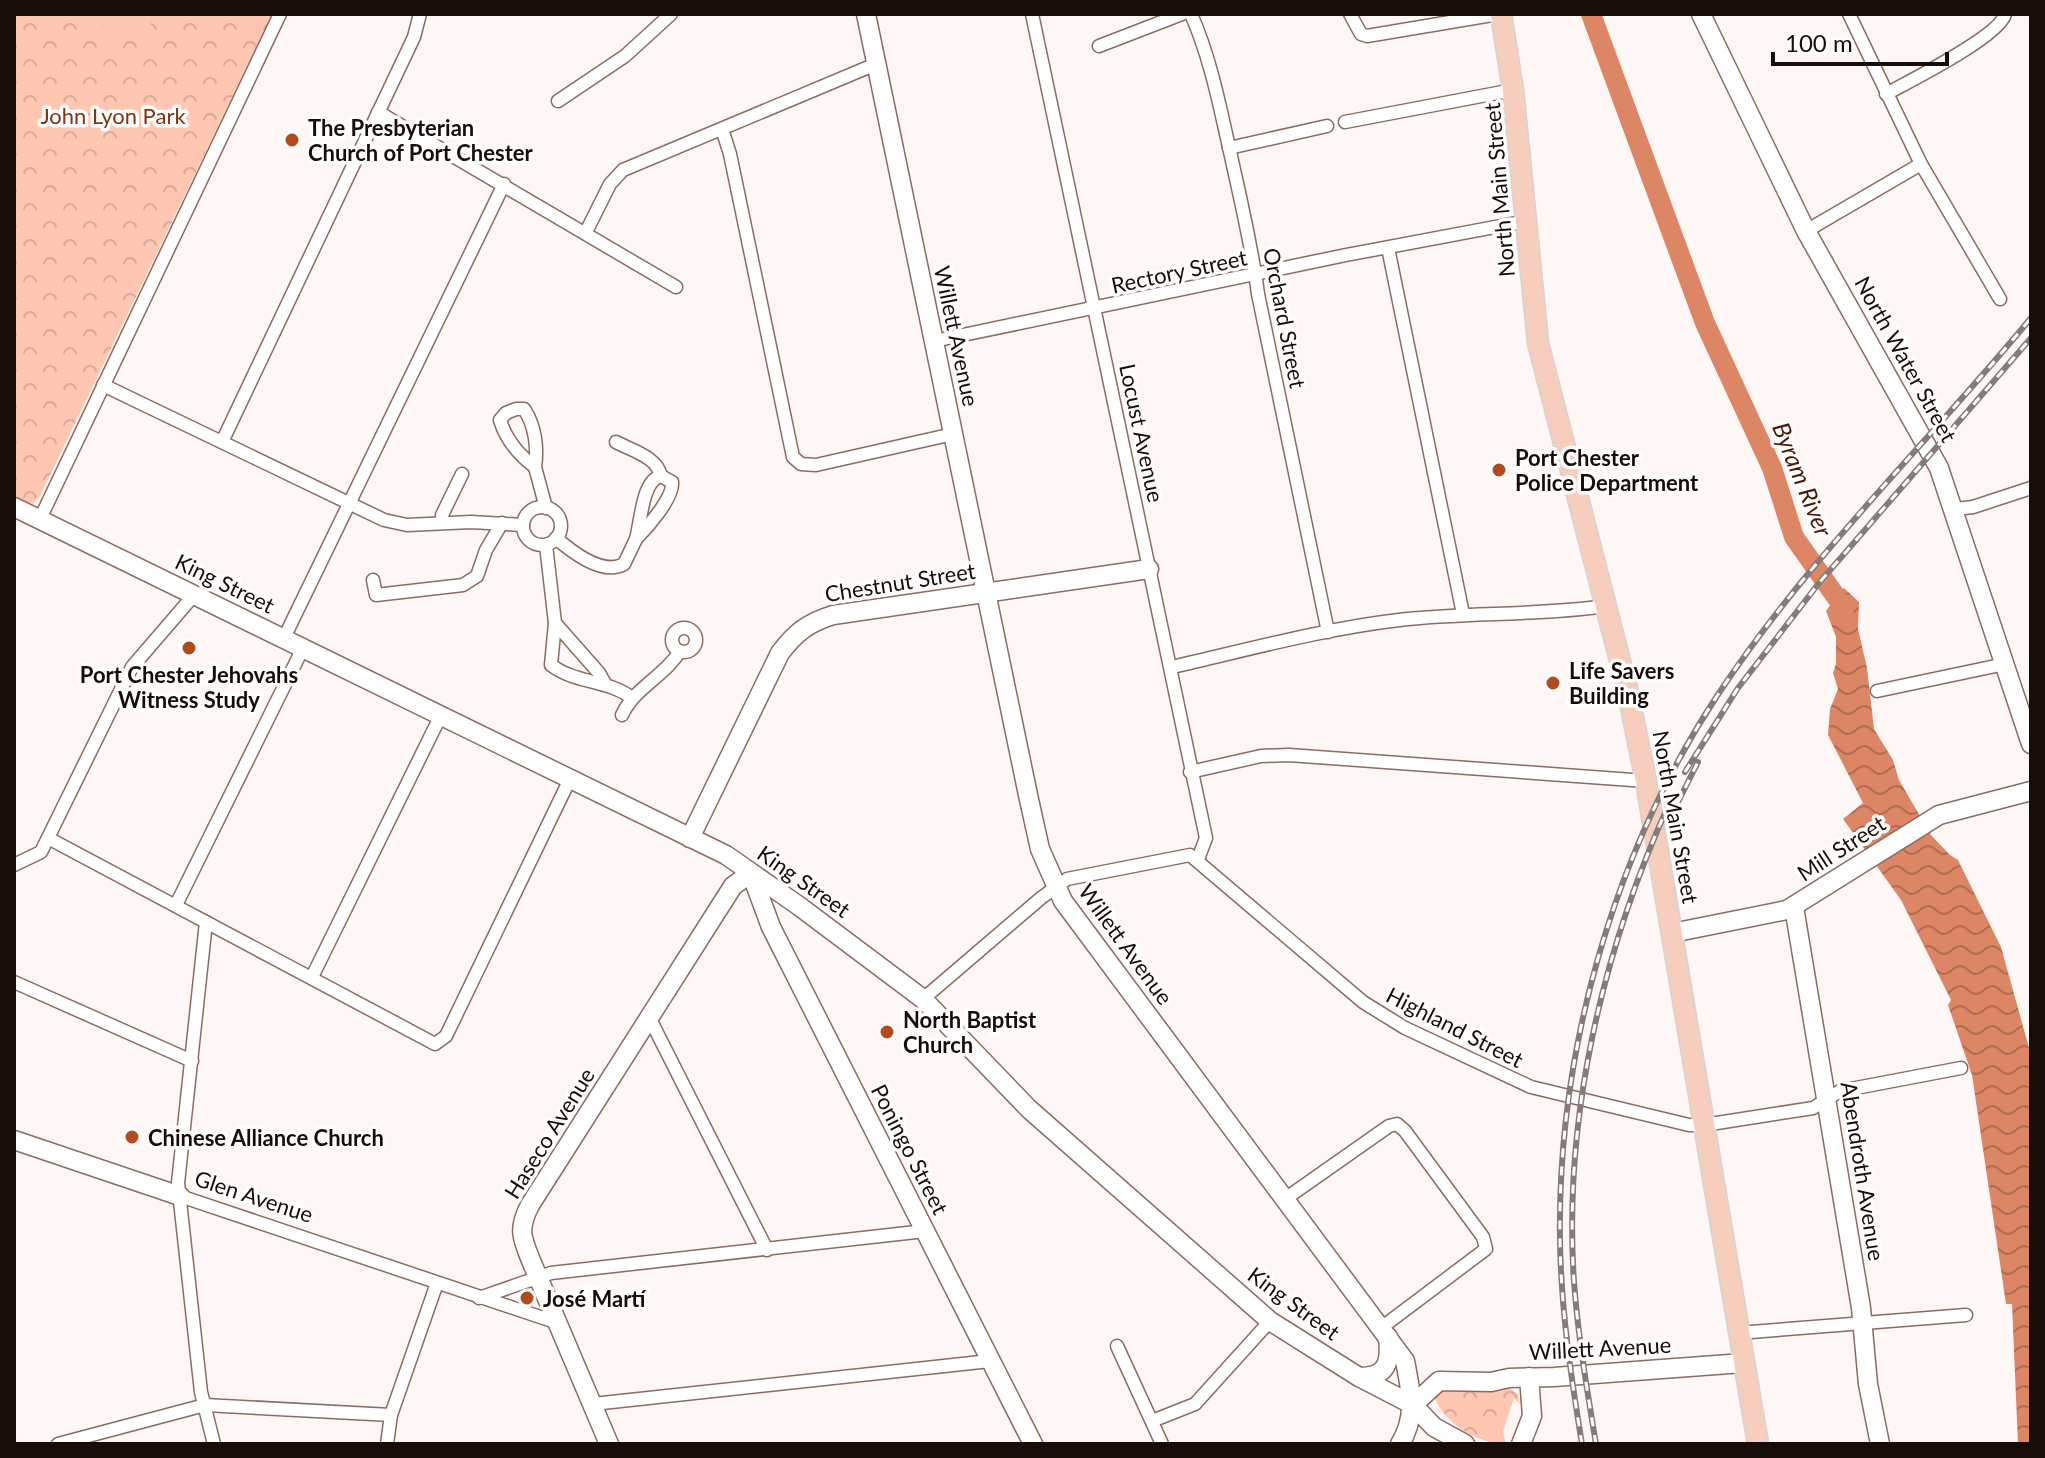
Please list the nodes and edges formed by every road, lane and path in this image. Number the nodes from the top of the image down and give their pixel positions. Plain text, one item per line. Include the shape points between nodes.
1 (280, 14) edge
2 (420, 14) edge
3 (671, 14) edge
4 (866, 14) edge
5 (1032, 14) edge
6 (1182, 14) edge
7 (1191, 14) edge
8 (1350, 14) edge
9 (1499, 14) edge
10 (1701, 14) edge
11 (1849, 14) edge
12 (2005, 14) edge
13 (1099, 46) dead end
14 (876, 64) junction
15 (1513, 90) junction
16 (1886, 94) junction
17 (558, 101) dead end
18 (378, 112) junction
19 (1345, 122) dead end
20 (1327, 126) dead end
21 (722, 129) junction
22 (1229, 148) junction
23 (1921, 164) junction
24 (504, 184) junction
25 (1527, 221) junction
26 (1806, 231) junction
27 (586, 232) junction
28 (1388, 248) junction
29 (1256, 275) junction
30 (676, 287) dead end
31 (2000, 299) dead end
32 (1096, 309) junction
33 (934, 341) junction
34 (103, 385) junction
35 (953, 434) junction
36 (222, 442) junction
37 (616, 442) dead end
38 (535, 467) dead end
39 (462, 474) dead end
40 (661, 476) junction
41 (2031, 488) edge
42 (348, 502) junction
43 (14, 507) edge
44 (546, 508) junction
45 (1955, 509) junction
46 (40, 519) junction
47 (443, 522) junction
48 (502, 523) junction
49 (523, 525) junction
50 (636, 539) junction
51 (551, 542) junction
52 (1149, 569) junction
53 (373, 580) dead end
54 (986, 592) junction
55 (194, 595) junction
56 (1606, 606) junction
57 (1463, 614) junction
58 (555, 623) junction
59 (1328, 632) junction
60 (284, 638) junction
61 (303, 648) junction
62 (680, 651) dead end
63 (2005, 664) junction
64 (1172, 667) junction
65 (604, 682) junction
66 (1877, 691) dead end
67 (632, 698) junction
68 (441, 715) junction
69 (622, 715) dead end
70 (2031, 744) edge
71 (1190, 772) junction
72 (570, 779) junction
73 (1646, 781) junction
74 (2031, 791) edge
75 (48, 838) junction
76 (690, 838) junction
77 (1198, 859) junction
78 (14, 865) edge
79 (751, 873) junction
80 (1055, 888) junction
81 (176, 905) junction
82 (1794, 907) junction
83 (206, 922) junction
84 (1672, 933) junction
85 (312, 977) junction
86 (14, 982) edge
87 (923, 999) junction
88 (650, 1019) junction
89 (192, 1061) junction
90 (1961, 1068) dead end
91 (1827, 1100) junction
92 (1704, 1125) junction
93 (14, 1140) edge
94 (180, 1196) junction
95 (1285, 1199) junction
96 (925, 1231) junction
97 (767, 1250) junction
98 (539, 1277) junction
99 (437, 1283) junction
100 (479, 1298) junction
101 (1966, 1315) dead end
102 (1270, 1321) junction
103 (558, 1323) junction
104 (1862, 1324) junction
105 (1384, 1333) junction
106 (1738, 1333) junction
107 (1117, 1346) dead end
108 (990, 1361) junction
109 (1743, 1363) junction
110 (1359, 1377) junction
111 (1529, 1377) junction
112 (593, 1404) junction
113 (205, 1405) junction
114 (1413, 1405) junction
115 (391, 1415) junction
116 (1532, 1416) junction
117 (1152, 1421) junction
118 (58, 1444) edge
119 (214, 1444) edge
120 (387, 1444) edge
121 (609, 1444) edge
122 (1033, 1444) edge
123 (1162, 1444) edge
124 (1400, 1444) edge
125 (1465, 1444) edge
126 (1521, 1444) edge
127 (1538, 1444) edge
128 (1758, 1444) edge
129 (1880, 1444) edge

1 - 34 street
2 - 18 street
3 - 17 street via 617,62
4 - 14 street, Willett Avenue
5 - 32 street, Locust Avenue
6 - 13 street
7 - 22 street, Orchard Street via 1203,40
8 - 9 street via 1367,36
9 - 15 main road, North Main Street
10 - 26 street, North Water Street
11 - 16 street
12 - 16 street via 1982,39
14 - 21 street
14 - 33 street, Willett Avenue
15 - 19 street
15 - 25 main road, North Main Street
16 - 23 street
18 - 24 street
18 - 36 street
20 - 22 street
21 - 27 street via 623,170
21 - 35 street via 790,450 798,463 816,465
22 - 29 street, Orchard Street
23 - 26 street
23 - 31 street
24 - 27 street
24 - 42 street
25 - 28 street, Rectory Street
25 - 56 main road, North Main Street via 1539,352
26 - 45 street, North Water Street via 1928,447
27 - 30 street
28 - 29 street, Rectory Street
28 - 57 street
29 - 32 street, Rectory Street
29 - 59 street, Orchard Street
32 - 33 street, Rectory Street
32 - 52 street, Locust Avenue
33 - 35 street, Willett Avenue
34 - 36 street
34 - 46 street
35 - 54 street, Willett Avenue
36 - 42 street
37 - 40 street via 652,460
38 - 44 street
39 - 47 street
40 - 50 street via 651,482
40 - 50 street via 672,482 671,493
41 - 45 street
42 - 47 street via 396,524
42 - 60 street
43 - 46 street, King Street
44 - 49 street via 528,513
44 - 51 street via 559,519 560,532
45 - 63 street, North Water Street
46 - 55 street, King Street
47 - 48 street
48 - 49 street
48 - 53 street via 473,581 376,595
49 - 51 street via 528,539
50 - 51 street via 624,564 611,568
51 - 58 street
52 - 54 street, Chestnut Street
52 - 64 street, Locust Avenue
54 - 76 street, Chestnut Street via 833,615 796,632 780,653
54 - 80 street, Willett Avenue via 1040,849
55 - 60 street, King Street
55 - 75 street via 132,667
56 - 57 street
56 - 73 main road, North Main Street
57 - 59 street
58 - 65 street
58 - 65 street via 551,665 585,681
59 - 64 street
60 - 61 street, King Street
61 - 68 street, King Street
61 - 81 street
62 - 67 street
63 - 66 street
63 - 70 street, North Water Street
64 - 71 street, Locust Avenue
65 - 67 street
67 - 69 street
68 - 72 street, King Street
68 - 85 street
71 - 73 street via 1289,755
71 - 77 street, Locust Avenue via 1206,838
72 - 76 street, King Street
72 - 85 street via 441,1042 427,1042
73 - 84 main road, North Main Street
74 - 82 street, Mill Street via 1939,815
75 - 78 street via 41,852
75 - 81 street
76 - 79 street, King Street
77 - 80 street via 1175,856 1067,879
77 - 92 street, Highland Street via 1363,1002 1429,1041 1531,1087
79 - 87 street, King Street
79 - 88 street, Haseco Avenue via 733,886
79 - 96 street, Poningo Street via 771,927
80 - 87 street
80 - 95 street, Willett Avenue
81 - 83 street
82 - 84 street, Mill Street
82 - 91 street, Abendroth Avenue
83 - 85 street
83 - 89 street
84 - 92 main road, North Main Street
86 - 89 street
87 - 102 street, King Street via 1029,1109
88 - 97 street
88 - 98 street, Haseco Avenue via 522,1221 521,1233
89 - 94 street
90 - 91 street, Highland Street via 1840,1091
91 - 92 street, Highland Street via 1813,1108
91 - 104 street, Abendroth Avenue
92 - 106 main road, North Main Street
93 - 94 street, Glen Avenue
94 - 99 street, Glen Avenue
94 - 113 street
95 - 105 street, Willett Avenue
95 - 105 street via 1389,1126 1397,1124 1405,1131 1483,1237 1486,1249
96 - 97 street
96 - 108 street, Poningo Street
97 - 98 street
98 - 100 street
98 - 103 street, Haseco Avenue
99 - 100 street, Glen Avenue
99 - 115 street
100 - 103 street, Glen Avenue
101 - 104 street
102 - 110 street, King Street
102 - 117 street via 1195,1404
103 - 112 street, Haseco Avenue
104 - 106 street
104 - 129 street, Abendroth Avenue
105 - 110 street via 1386,1365 1376,1375
105 - 114 street, Willett Avenue via 1405,1361
106 - 109 main road, North Main Street
107 - 117 street
108 - 112 street
108 - 122 street, Poningo Street
109 - 111 street, Willett Avenue
109 - 128 main road, North Main Street
110 - 114 street, King Street
111 - 114 street, Willett Avenue via 1439,1381
111 - 116 street
112 - 121 street, Haseco Avenue
113 - 115 street
113 - 118 street
113 - 119 street
114 - 124 street
114 - 125 street, King Street via 1434,1427
115 - 120 street
116 - 126 street
116 - 127 street
117 - 123 street

